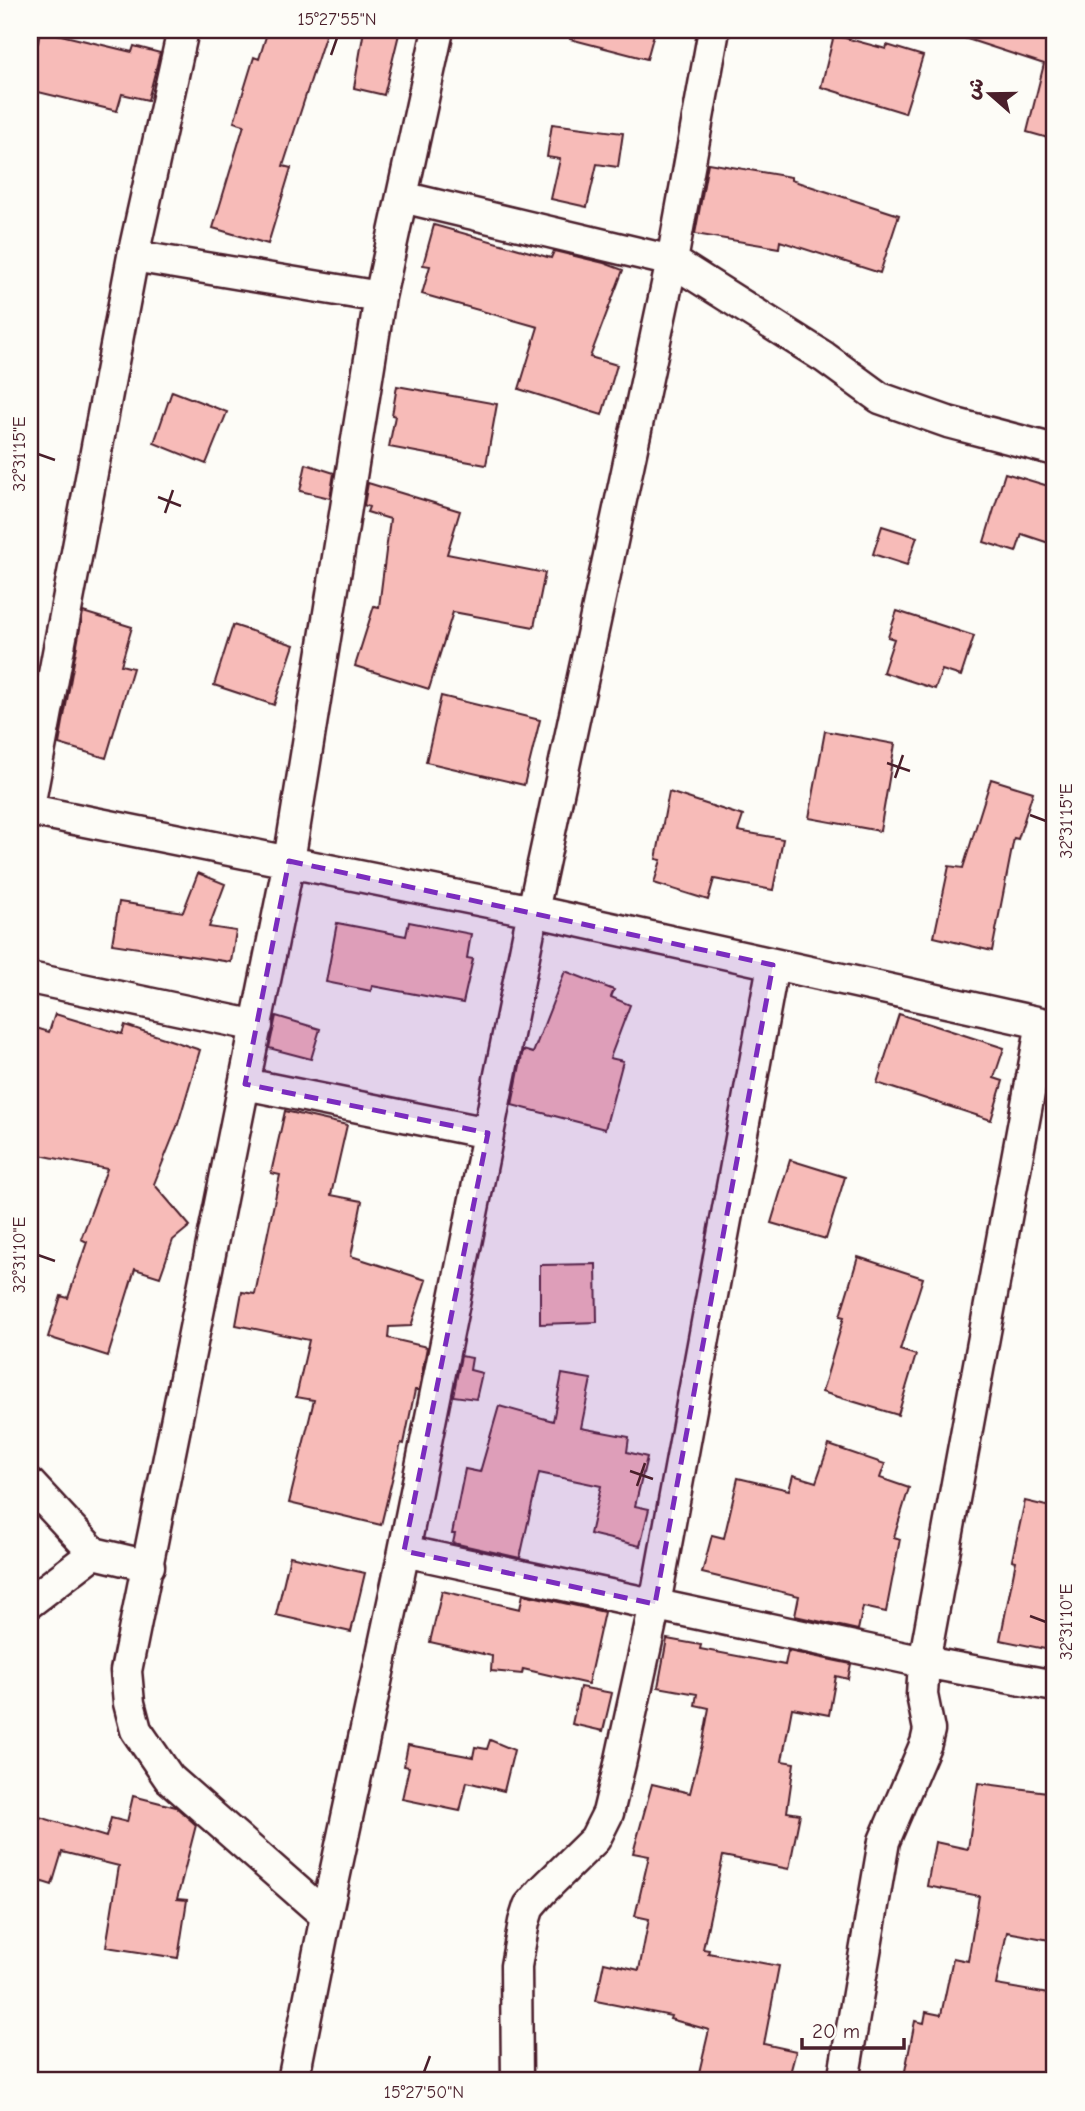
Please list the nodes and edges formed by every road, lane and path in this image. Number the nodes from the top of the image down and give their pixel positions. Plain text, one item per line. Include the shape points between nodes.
1 (183, 30) edge
2 (438, 30) edge
3 (713, 30) edge
4 (402, 197) junction
5 (133, 256) junction
6 (672, 261) junction
7 (380, 297) junction
8 (1055, 450) edge
9 (30, 801) edge
10 (30, 810) edge
11 (289, 862) junction
12 (533, 911) junction
13 (773, 965) junction
14 (30, 978) edge
15 (1049, 1025) edge
16 (257, 1026) junction
17 (245, 1084) junction
18 (488, 1133) junction
19 (30, 1484) edge
20 (404, 1551) junction
21 (94, 1553) junction
22 (149, 1566) junction
23 (30, 1602) edge
24 (655, 1604) junction
25 (924, 1662) junction
26 (1055, 1686) edge
27 (326, 1916) junction
28 (293, 2081) edge
29 (517, 2081) edge
30 (843, 2081) edge

1 - 5 street
2 - 4 street
3 - 6 street
4 - 6 street
4 - 7 street
5 - 7 street
5 - 9 street
6 - 8 street via 880,398 948,422
6 - 12 street
7 - 11 street
10 - 11 street
11 - 12 street
11 - 16 street
12 - 13 street
12 - 18 street
13 - 15 street
13 - 24 street
14 - 16 street
15 - 25 street
16 - 17 street
17 - 18 street
17 - 22 street
18 - 20 street
19 - 21 street
20 - 24 street
20 - 27 street
21 - 22 street
21 - 23 street
22 - 27 street via 127,1671 128,1703 136,1730 169,1778
24 - 25 street
24 - 29 street via 608,1813 595,1839 529,1906 524,1922 516,1966
25 - 26 street
25 - 30 street via 922,1695 929,1730 884,1841
27 - 28 street

